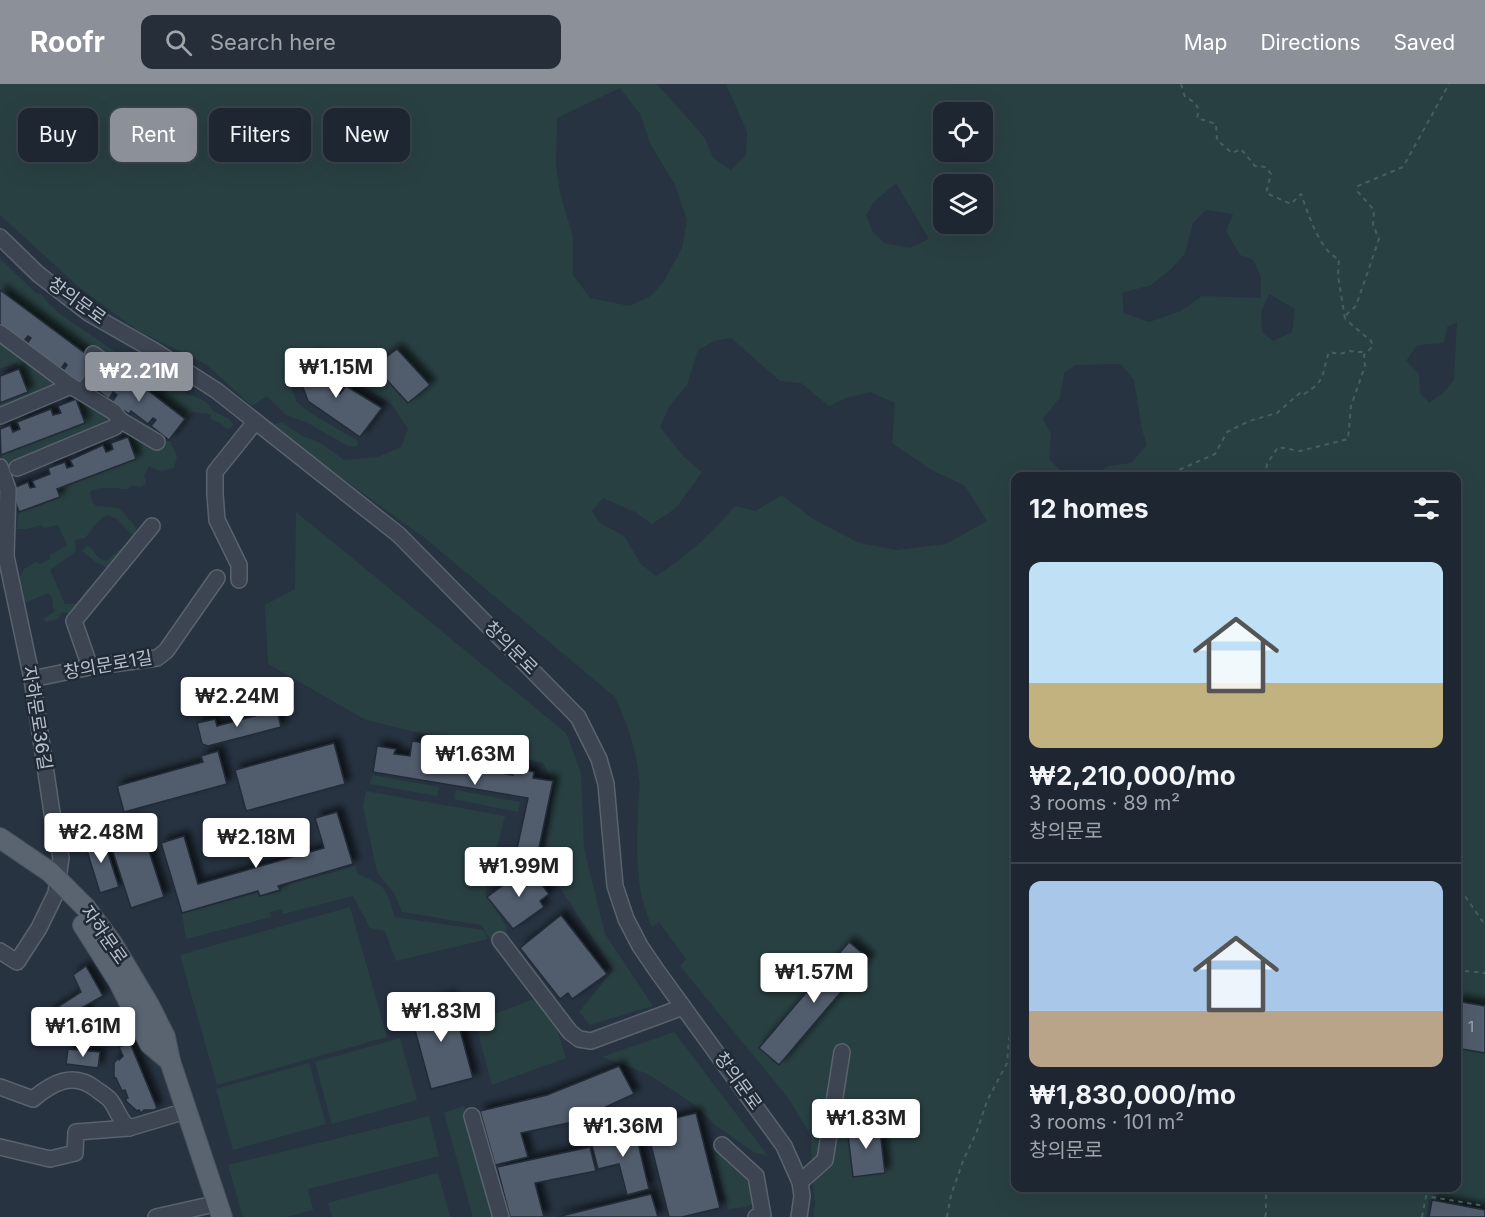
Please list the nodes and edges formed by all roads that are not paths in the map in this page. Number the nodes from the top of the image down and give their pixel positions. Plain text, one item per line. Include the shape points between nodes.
1 (0, 237) edge
2 (0, 333) edge
3 (93, 354) dead end
4 (76, 389) junction
5 (0, 416) edge
6 (120, 420) junction
7 (255, 422) junction
8 (157, 441) dead end
9 (0, 467) edge
10 (17, 468) dead end
11 (152, 526) dead end
12 (3, 556) edge
13 (218, 578) dead end
14 (239, 580) dead end
15 (90, 667) junction
16 (32, 679) junction
17 (0, 838) edge
18 (0, 851) edge
19 (58, 887) junction
20 (500, 940) dead end
21 (0, 951) edge
22 (683, 1006) junction
23 (842, 1052) dead end
24 (0, 1087) edge
25 (186, 1111) junction
26 (472, 1116) dead end
27 (129, 1128) junction
28 (722, 1145) dead end
29 (0, 1147) edge
30 (800, 1182) junction
31 (220, 1210) edge
32 (156, 1217) edge
33 (501, 1217) edge
34 (756, 1217) edge
35 (799, 1217) edge

1 - 7 street, 창의문로 via 38,274 90,314 199,379
2 - 4 street
3 - 4 street via 105,363
4 - 5 street
4 - 6 street via 114,412
6 - 8 street
6 - 10 street via 115,427
7 - 14 street via 215,472 217,520 239,566
7 - 22 street, 창의문로 via 399,535 578,717 606,784 615,886 626,919 640,946
9 - 12 street, 자하문로36길 via 8,489
11 - 15 street via 74,621
12 - 16 street, 자하문로36길
13 - 15 street, 창의문로1길 via 162,655
15 - 16 street, 창의문로1길
16 - 19 street, 자하문로36길 via 61,858
17 - 19 main road, 자하문로
18 - 19 main road, 자하문로
19 - 21 street via 17,962
19 - 25 main road, 자하문로 via 86,908 149,1005 165,1037
20 - 22 street via 579,1039 591,1041
22 - 30 street, 창의문로 via 767,1120
23 - 30 street via 825,1160
24 - 27 street via 33,1099 50,1085 86,1081 110,1099 120,1120
25 - 27 street
25 - 31 main road, 자하문로
26 - 33 street
27 - 29 street via 76,1132 75,1153 50,1159
28 - 34 street via 756,1176 762,1216
30 - 35 street, 창의문로
31 - 32 street, 자하문로

